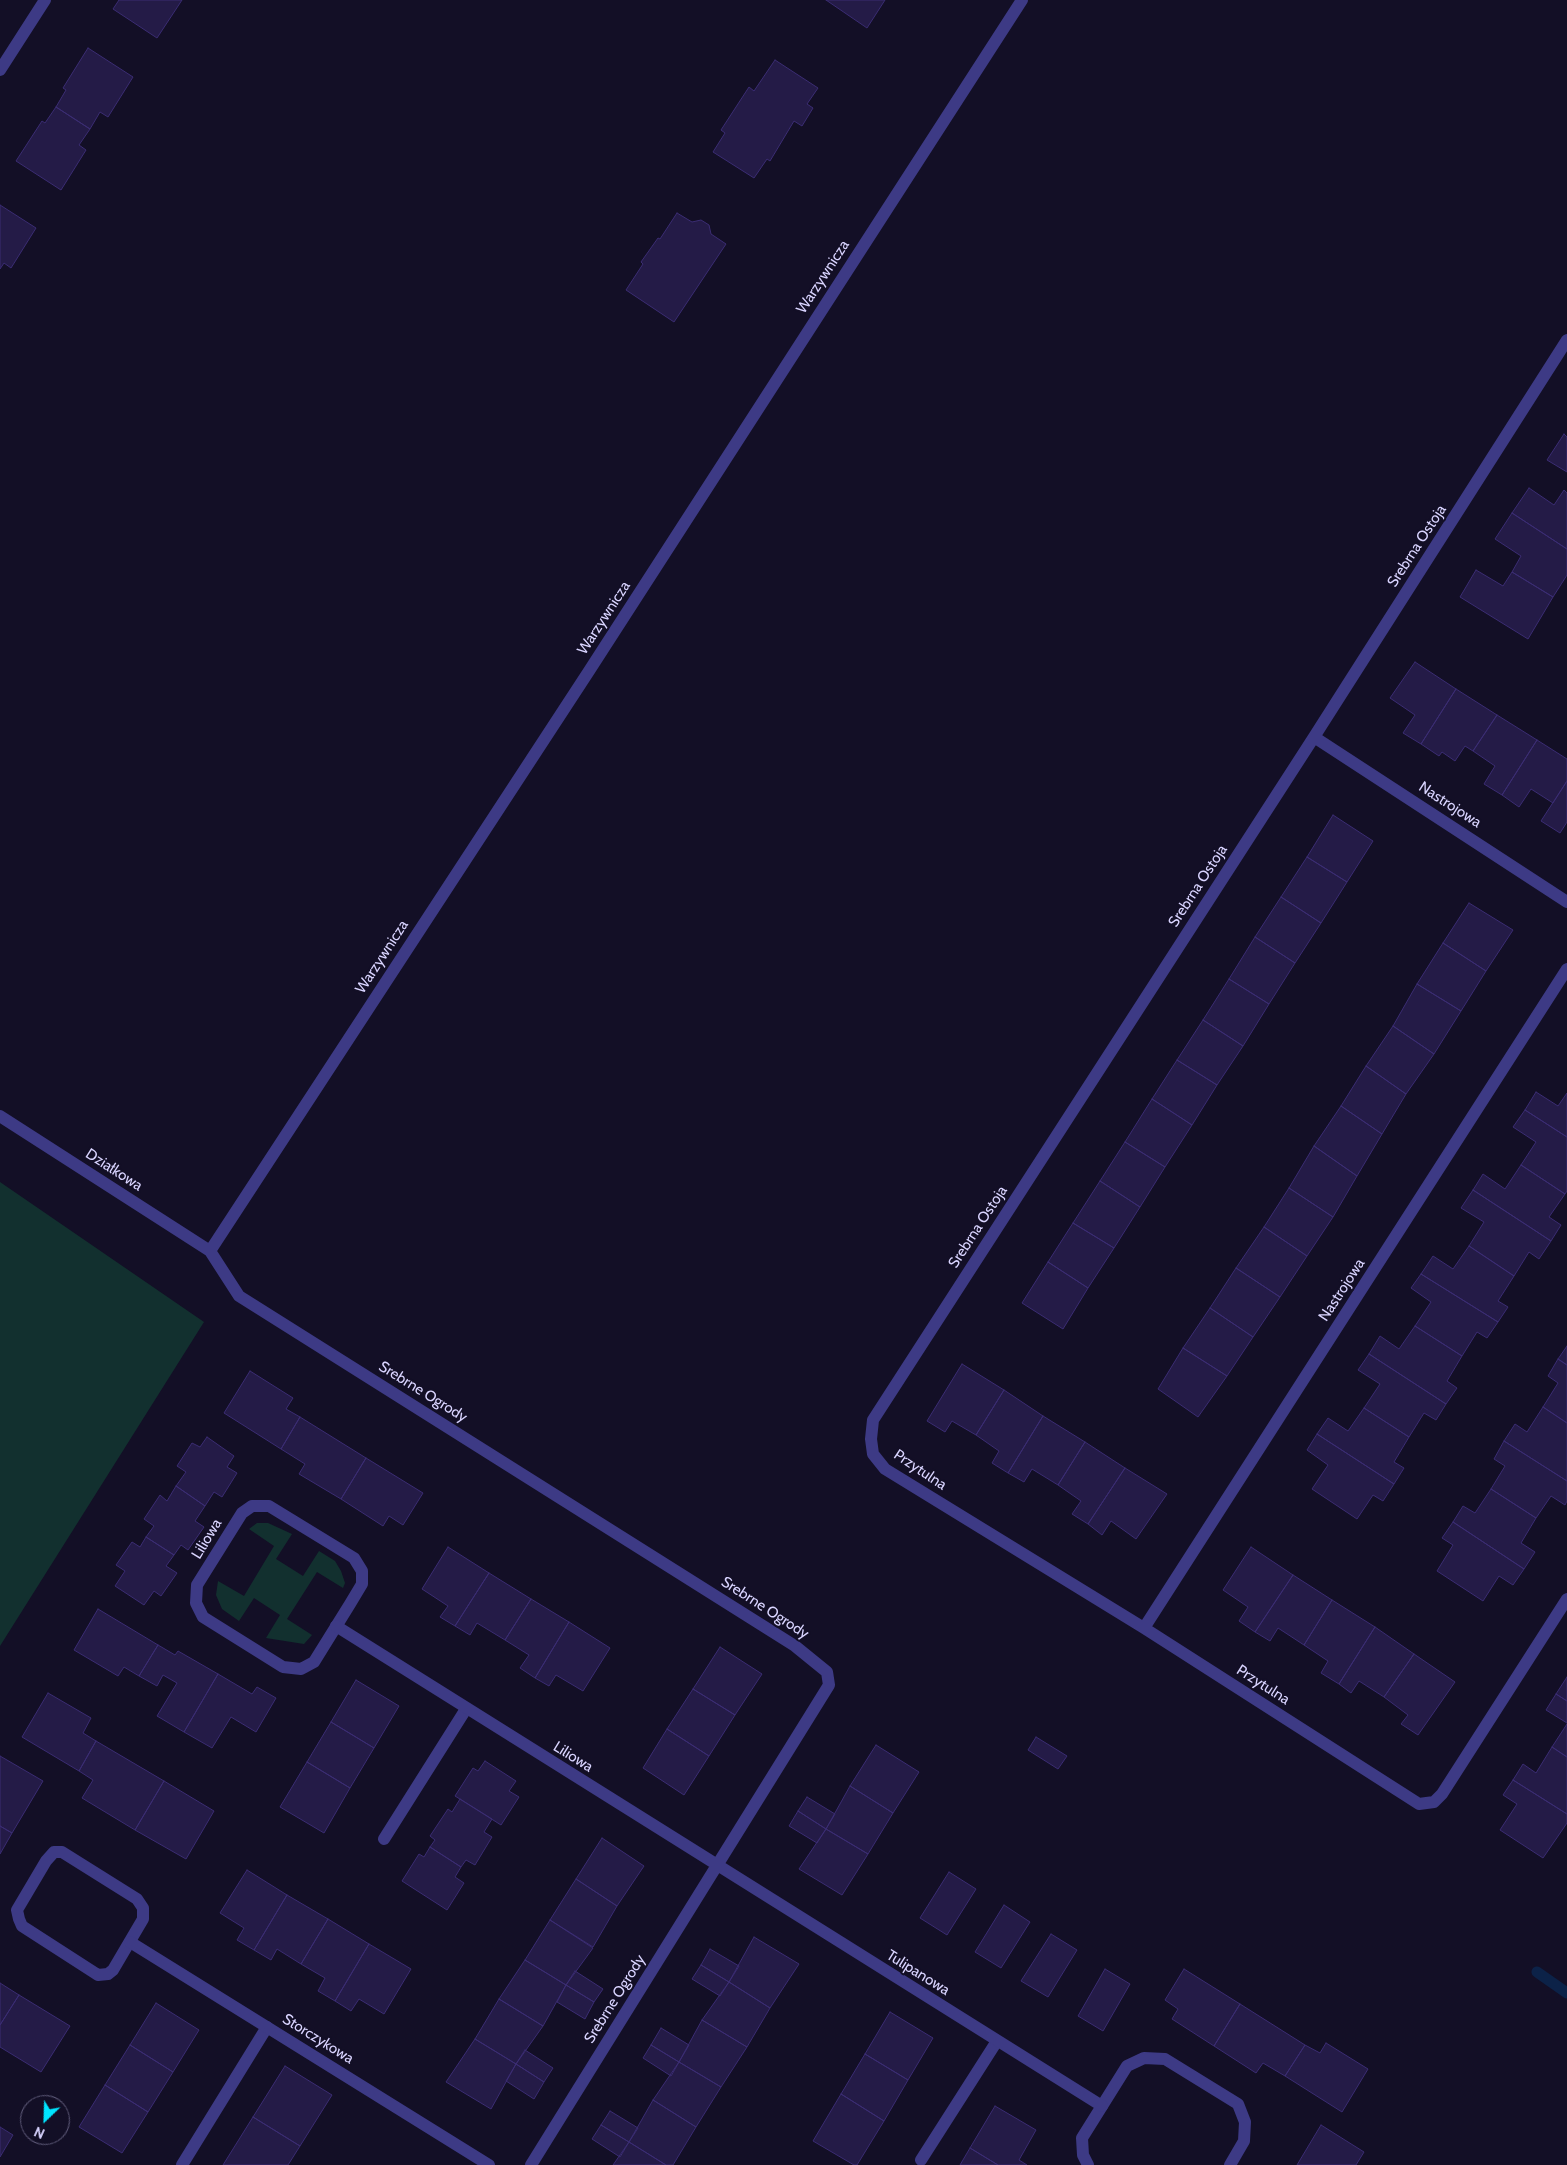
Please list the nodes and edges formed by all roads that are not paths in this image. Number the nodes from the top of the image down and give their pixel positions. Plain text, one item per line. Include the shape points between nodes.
1 (45, 0) edge
2 (1022, 0) edge
3 (0, 70) edge
4 (1567, 340) edge
5 (1314, 737) junction
6 (1567, 902) edge
7 (1567, 969) edge
8 (0, 1116) edge
9 (210, 1251) junction
10 (873, 1454) joint
11 (1567, 1599) edge
12 (336, 1626) junction
13 (1144, 1628) junction
14 (466, 1710) junction
15 (384, 1839) dead end
16 (717, 1867) junction
17 (130, 1942) junction
18 (267, 2027) junction
19 (997, 2041) junction
20 (1102, 2106) junction
21 (921, 2160) dead end
22 (182, 2165) edge
23 (489, 2165) edge
24 (531, 2165) edge
25 (1088, 2165) edge
26 (1230, 2165) edge

1 - 3 street
2 - 9 street, Warzywnicza
4 - 5 street, Srebrna Ostoja
5 - 6 street, Nastrojowa
5 - 10 street, Srebrna Ostoja via 873,1420 870,1439
7 - 13 street, Nastrojowa
8 - 9 street, Działkowa
9 - 16 street, Srebrne Ogrody via 239,1296 795,1646 827,1672 829,1685
10 - 13 street, Przytulna via 885,1469
11 - 13 street, Przytulna via 1442,1794 1434,1802 1419,1804
12 - 12 street, Liliowa via 362,1584 362,1570 354,1558 269,1506 252,1506 242,1513 197,1586 196,1603 203,1617 283,1667 301,1669 314,1662
12 - 14 street, Liliowa
14 - 15 street
14 - 16 street, Liliowa
16 - 19 street, Tulipanowa
16 - 24 street, Srebrne Ogrody
17 - 17 street via 143,1918 143,1908 137,1899 62,1852 54,1852 17,1910 22,1926 98,1975 113,1970
17 - 18 street, Storczykowa
18 - 22 street
18 - 23 street, Storczykowa
19 - 20 street, Tulipanowa
19 - 21 street
20 - 25 street via 1082,2138 1083,2155
20 - 26 street via 1127,2066 1144,2058 1165,2059 1238,2104 1244,2122 1244,2141

